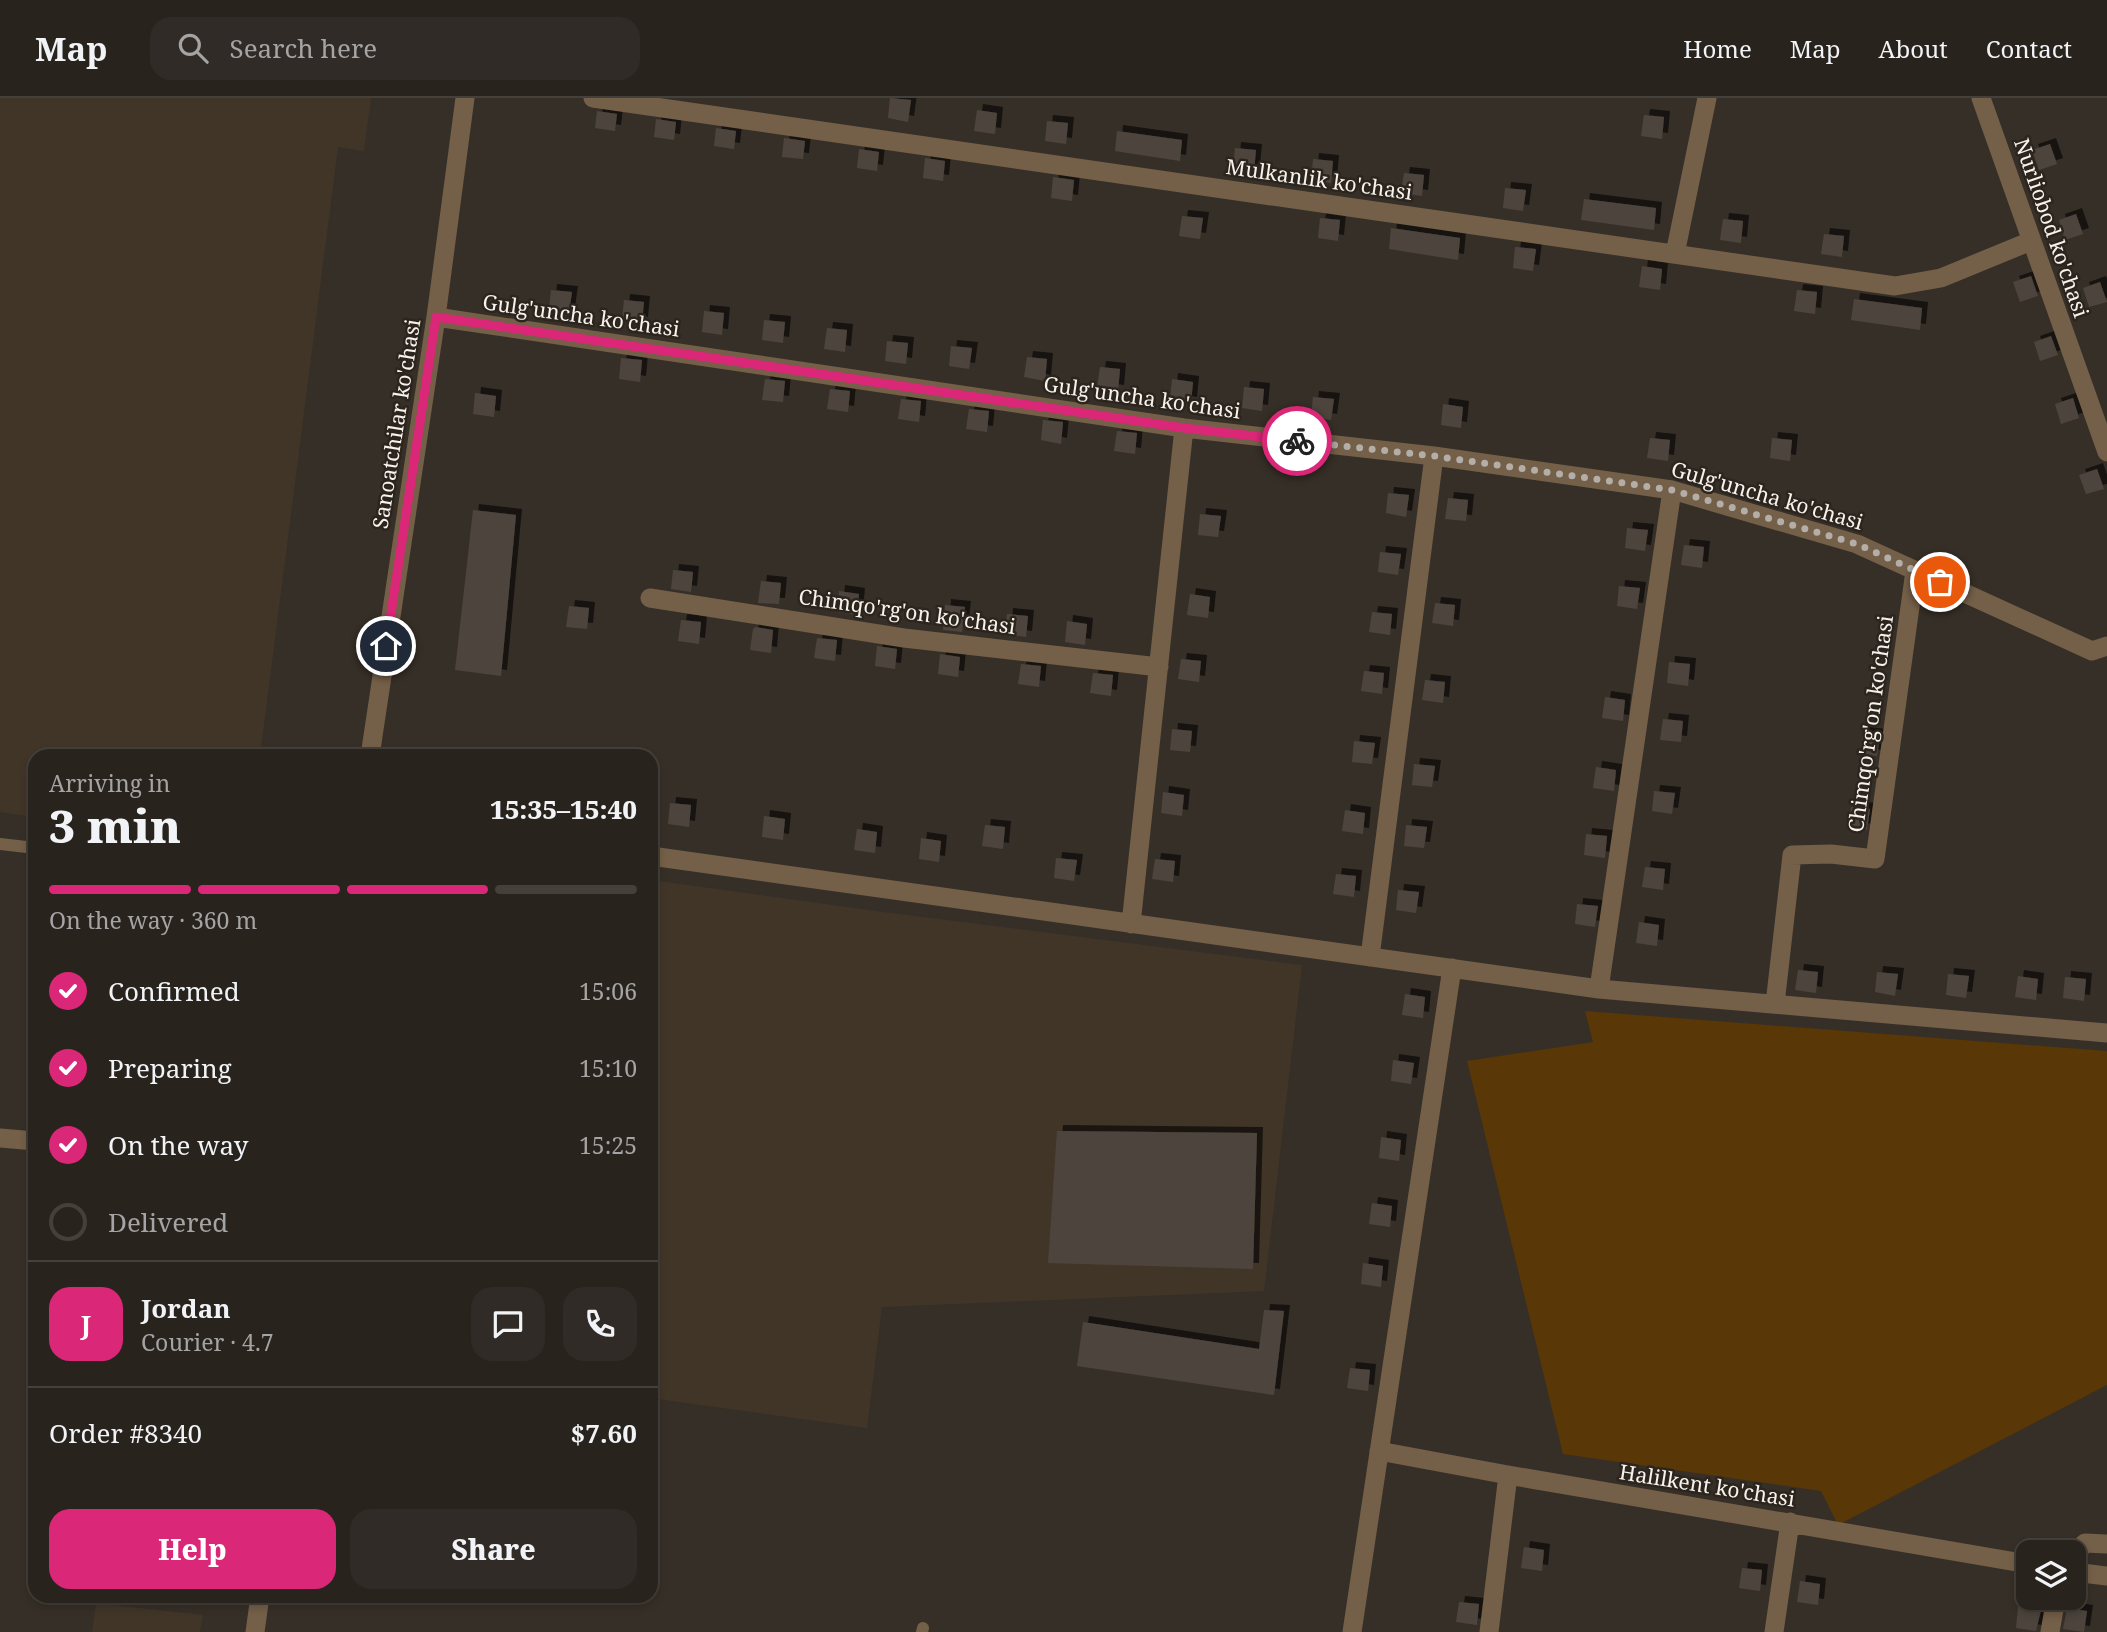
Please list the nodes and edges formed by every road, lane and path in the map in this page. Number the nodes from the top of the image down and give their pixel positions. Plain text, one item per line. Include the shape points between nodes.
1 (464, 98) edge
2 (593, 98) edge
3 (1707, 98) edge
4 (1981, 98) edge
5 (2031, 241) junction
6 (1675, 254) junction
7 (436, 317) junction
8 (1184, 428) junction
9 (2107, 452) edge
10 (1434, 456) junction
11 (1672, 490) junction
12 (1915, 570) junction
13 (650, 598) dead end
14 (2107, 646) edge
15 (1158, 667) junction
16 (371, 749) edge
17 (0, 844) edge
18 (28, 847) edge
19 (658, 857) edge
20 (1131, 924) junction
21 (1370, 957) junction
22 (1452, 968) junction
23 (1598, 989) junction
24 (1775, 1004) junction
25 (2107, 1033) edge
26 (0, 1138) edge
27 (28, 1140) edge
28 (1379, 1451) junction
29 (1508, 1475) junction
30 (1790, 1522) junction
31 (2086, 1543) edge
32 (2107, 1544) edge
33 (2016, 1562) edge
34 (2086, 1573) edge
35 (2107, 1576) edge
36 (259, 1603) edge
37 (2054, 1610) edge
38 (255, 1632) edge
39 (1352, 1632) edge
40 (1489, 1632) edge
41 (1774, 1632) edge
42 (2050, 1632) edge

1 - 7 street, Sanoatchilar ko'chasi
2 - 6 street, Mulkanlik ko'chasi
3 - 6 street
4 - 5 street, Nurliobod ko'chasi
5 - 6 street, Mulkanlik ko'chasi via 1941,278 1895,286
5 - 9 street, Nurliobod ko'chasi
7 - 8 street, Gulg'uncha ko'chasi
7 - 16 street, Sanoatchilar ko'chasi
8 - 10 street, Gulg'uncha ko'chasi
8 - 15 street
10 - 11 street, Gulg'uncha ko'chasi
10 - 21 street
11 - 12 street, Gulg'uncha ko'chasi via 1857,544
11 - 23 street
12 - 14 street, Gulg'uncha ko'chasi via 2092,651
12 - 24 street, Chimqo'rg'on ko'chasi via 1875,859 1792,855
13 - 15 street, Chimqo'rg'on ko'chasi via 904,638
15 - 20 street
17 - 18 lane
19 - 20 street
20 - 21 street
21 - 22 street
22 - 23 street
22 - 28 street
23 - 24 street
24 - 25 street
26 - 27 street
28 - 29 street, Halilkent ko'chasi
28 - 39 street
29 - 30 street, Halilkent ko'chasi
29 - 40 street
30 - 33 street, Halilkent ko'chasi
30 - 41 street
31 - 32 street
34 - 35 street
36 - 38 street
37 - 42 street

